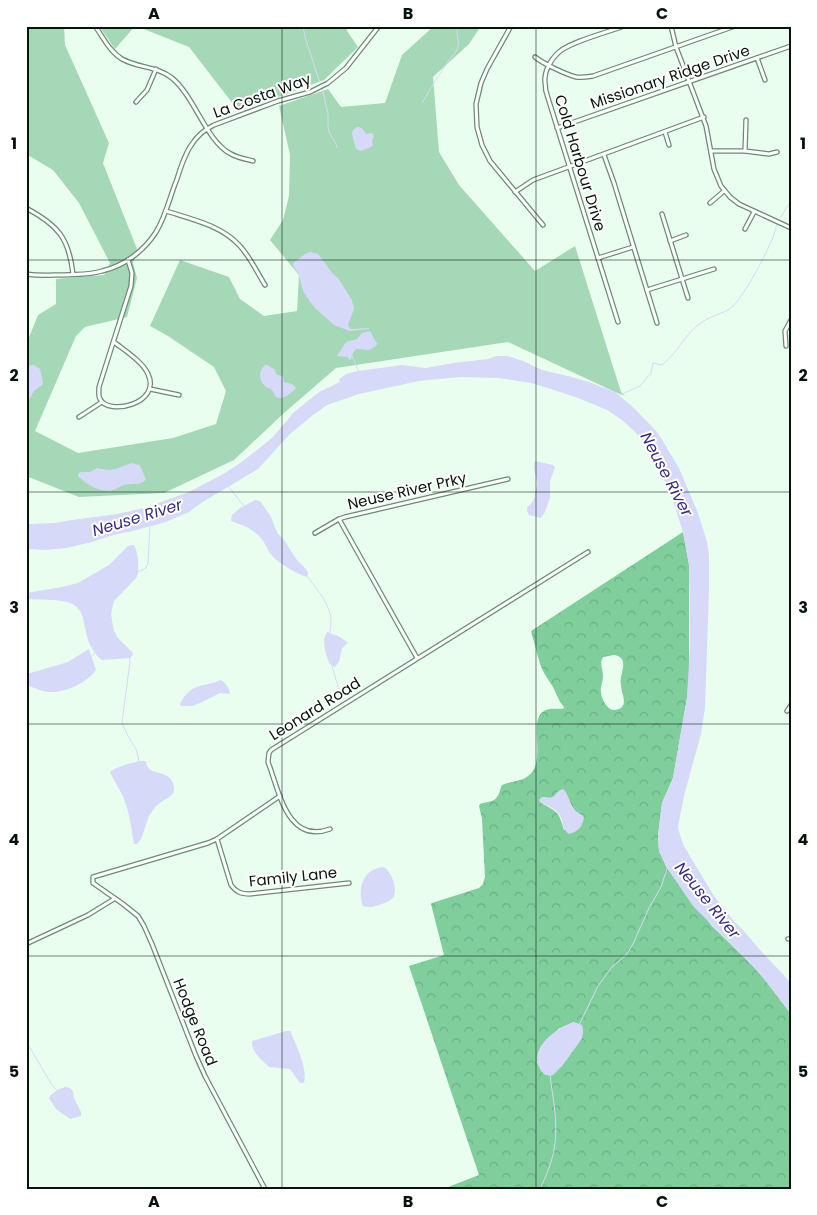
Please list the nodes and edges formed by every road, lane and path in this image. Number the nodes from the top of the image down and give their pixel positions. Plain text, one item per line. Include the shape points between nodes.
1 (95, 26) edge
2 (379, 26) edge
3 (511, 26) edge
4 (624, 26) edge
5 (671, 26) edge
6 (735, 26) edge
7 (791, 46) edge
8 (676, 47) junction
9 (535, 58) dead end
10 (757, 58) junction
11 (549, 65) junction
12 (156, 70) junction
13 (765, 80) dead end
14 (690, 82) junction
15 (136, 102) dead end
16 (704, 117) junction
17 (746, 120) dead end
18 (208, 128) junction
19 (557, 128) junction
20 (665, 132) junction
21 (669, 145) dead end
22 (711, 151) junction
23 (745, 151) junction
24 (777, 152) dead end
25 (604, 154) junction
26 (253, 161) dead end
27 (569, 167) junction
28 (724, 191) junction
29 (515, 192) junction
30 (710, 203) dead end
31 (26, 208) edge
32 (166, 211) junction
33 (754, 212) junction
34 (662, 214) dead end
35 (543, 225) dead end
36 (791, 228) edge
37 (745, 229) dead end
38 (686, 235) dead end
39 (670, 240) junction
40 (633, 247) junction
41 (598, 258) junction
42 (128, 260) junction
43 (714, 269) dead end
44 (26, 274) edge
45 (73, 274) junction
46 (682, 279) junction
47 (266, 285) dead end
48 (647, 290) junction
49 (688, 298) dead end
50 (791, 320) edge
51 (618, 322) dead end
52 (657, 323) dead end
53 (114, 342) junction
54 (786, 346) dead end
55 (150, 389) junction
56 (179, 395) dead end
57 (102, 402) junction
58 (79, 417) dead end
59 (508, 479) dead end
60 (339, 519) junction
61 (315, 533) dead end
62 (588, 552) dead end
63 (417, 658) junction
64 (791, 705) edge
65 (787, 711) dead end
66 (280, 796) junction
67 (330, 829) dead end
68 (217, 839) junction
69 (349, 883) dead end
70 (114, 899) junction
71 (26, 944) edge
72 (265, 1189) edge

1 - 12 street via 117,55 128,62
2 - 18 street, La Costa Way via 346,68 328,83
3 - 29 street via 483,76 476,112 484,150
4 - 11 street via 572,44 560,51
5 - 8 street
6 - 8 street
7 - 10 street, Missionary Ridge Drive
8 - 11 street via 583,78
8 - 14 street
9 - 11 street
10 - 13 street
10 - 14 street, Missionary Ridge Drive
11 - 19 street, Cold Harbour Drive via 545,83
12 - 15 street via 147,90
12 - 18 street via 177,83
14 - 16 street
14 - 19 street, Missionary Ridge Drive
16 - 20 street
16 - 22 street
17 - 23 street
18 - 26 street via 227,152
18 - 32 street, La Costa Way via 186,152
19 - 27 street, Cold Harbour Drive
20 - 21 street
20 - 25 street
22 - 23 street
22 - 28 street via 716,175
23 - 24 street
25 - 27 street
25 - 40 street
27 - 29 street via 528,182
27 - 41 street, Cold Harbour Drive
28 - 30 street
28 - 33 street
29 - 35 street
31 - 45 street via 49,222 62,236 70,252
32 - 42 street, La Costa Way via 152,237
32 - 47 street via 227,234 245,251
33 - 36 street
33 - 37 street
34 - 39 street
38 - 39 street
39 - 46 street
40 - 41 street
40 - 48 street
41 - 51 street, Cold Harbour Drive
42 - 45 street, La Costa Way via 102,272
42 - 53 street via 132,281
43 - 46 street
44 - 45 street, La Costa Way
46 - 48 street
46 - 49 street
48 - 52 street
50 - 54 street via 785,332
53 - 55 street via 146,370
53 - 57 street via 99,387
55 - 56 street
55 - 57 street via 144,398 132,405 112,406
57 - 58 street
59 - 60 street, Neuse River Prky
60 - 61 street, Neuse River Prky
60 - 63 street
62 - 63 street, Leonard Road
63 - 66 street, Leonard Road via 271,750 268,762
64 - 65 street
66 - 67 street, Leonard Road via 288,814 301,828 310,832
66 - 68 street
68 - 69 street, Family Lane via 231,885 238,892 250,894
68 - 70 street, Hodge Road via 94,877 93,883
70 - 71 street
70 - 72 street, Hodge Road via 138,916 144,926 205,1076

